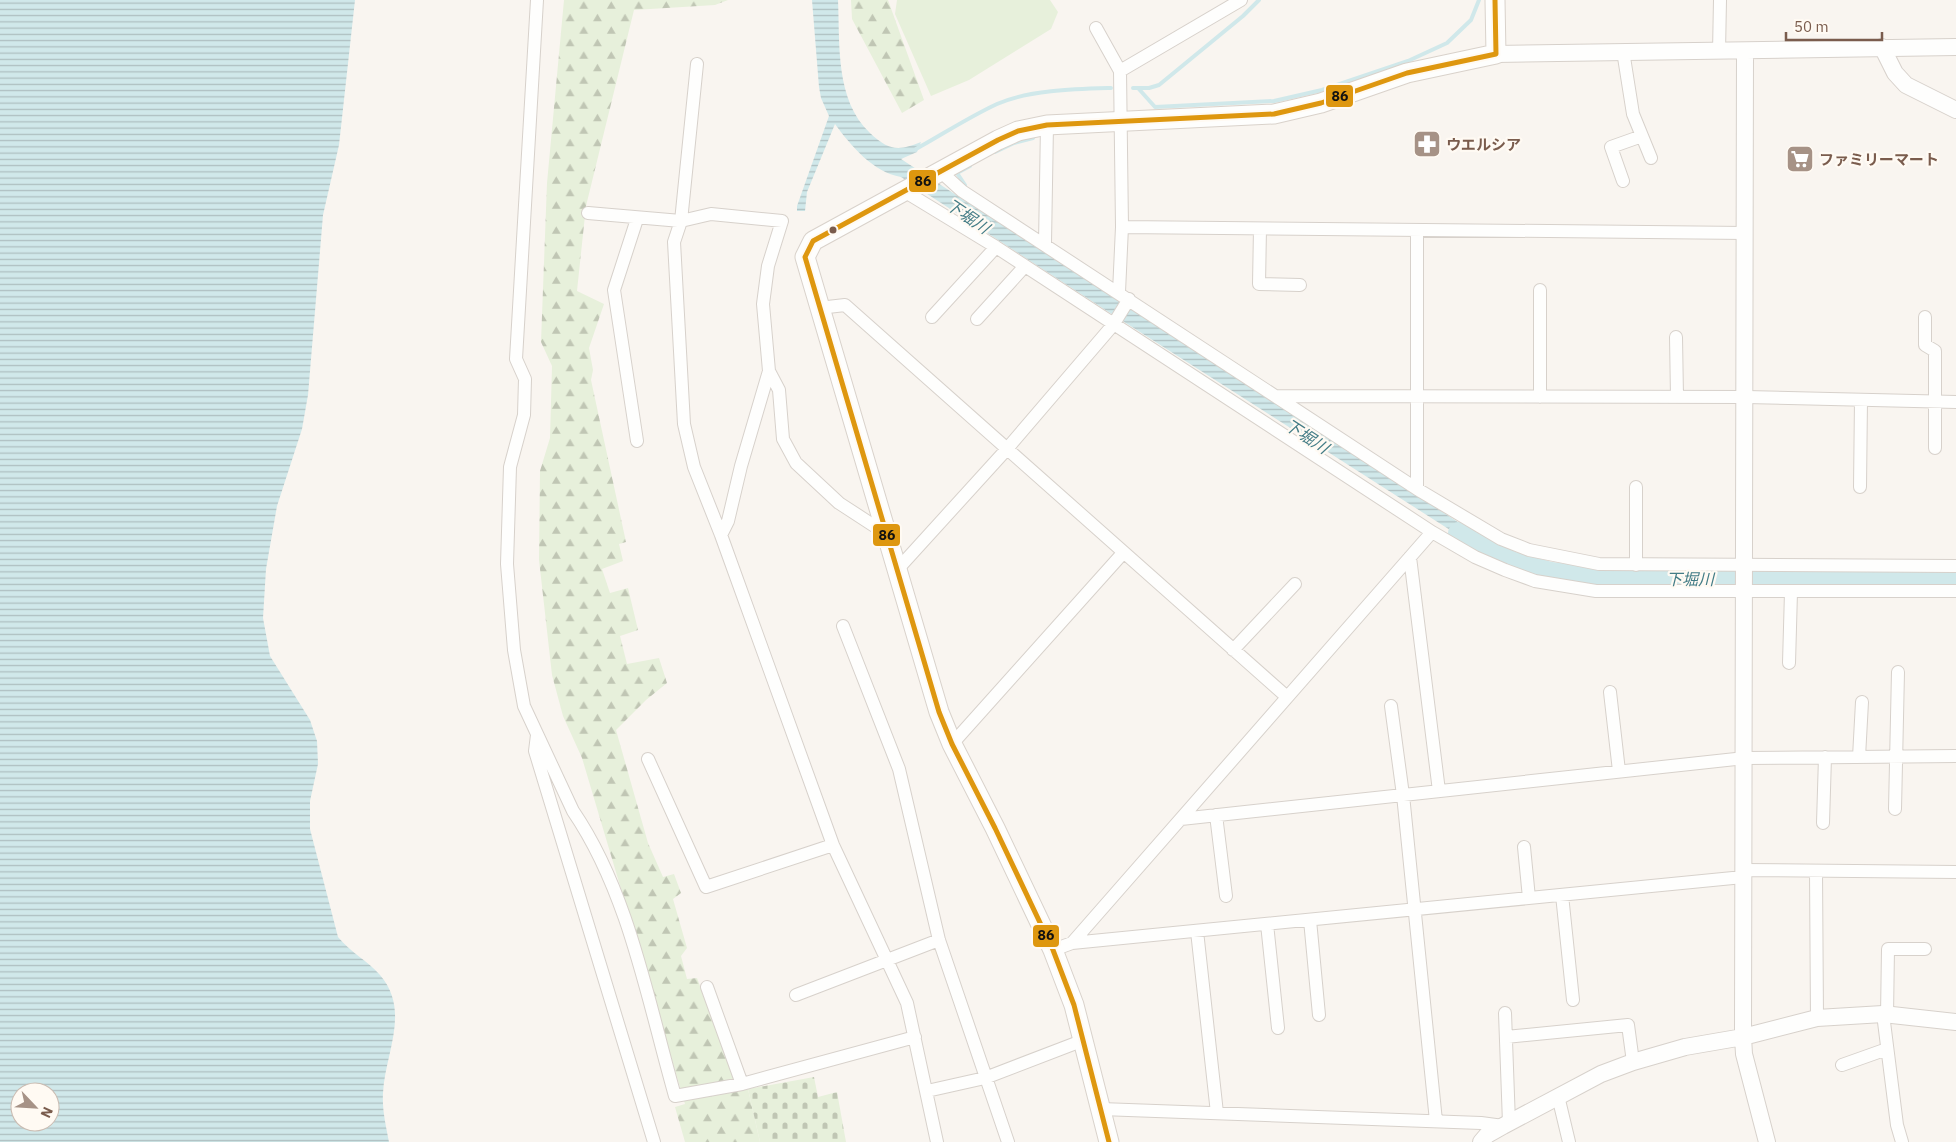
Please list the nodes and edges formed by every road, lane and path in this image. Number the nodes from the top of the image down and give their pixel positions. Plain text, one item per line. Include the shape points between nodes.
1 (537, 0) edge
2 (1240, 0) edge
3 (1495, 0) edge
4 (1720, 0) edge
5 (1096, 28) dead end
6 (1882, 47) junction
7 (1956, 47) edge
8 (1745, 51) junction
9 (1623, 52) junction
10 (1720, 52) junction
11 (1496, 54) junction
12 (697, 64) dead end
13 (1120, 71) junction
14 (1956, 110) edge
15 (1122, 120) junction
16 (1047, 125) junction
17 (1642, 136) junction
18 (1651, 158) dead end
19 (936, 173) junction
20 (1623, 181) dead end
21 (907, 189) junction
22 (588, 213) dead end
23 (638, 219) junction
24 (681, 221) junction
25 (1122, 227) junction
26 (1260, 229) junction
27 (1417, 230) junction
28 (1746, 233) junction
29 (1045, 243) junction
30 (996, 247) junction
31 (1025, 266) junction
32 (1300, 285) dead end
33 (1540, 290) dead end
34 (1124, 295) junction
35 (820, 308) junction
36 (932, 317) dead end
37 (1926, 317) dead end
38 (977, 319) dead end
39 (1113, 325) junction
40 (1676, 337) dead end
41 (769, 371) junction
42 (1276, 396) junction
43 (1418, 396) junction
44 (1540, 397) junction
45 (1676, 397) junction
46 (1746, 397) junction
47 (1861, 400) junction
48 (1935, 402) junction
49 (1956, 402) edge
50 (637, 441) dead end
51 (1935, 448) dead end
52 (1006, 450) junction
53 (1860, 486) dead end
54 (1636, 487) dead end
55 (1417, 489) junction
56 (1432, 532) junction
57 (885, 533) junction
58 (721, 535) junction
59 (1123, 553) junction
60 (1410, 557) junction
61 (1636, 564) junction
62 (1744, 565) junction
63 (1956, 566) edge
64 (896, 571) junction
65 (1295, 584) dead end
66 (1745, 592) junction
67 (1791, 592) junction
68 (1956, 592) edge
69 (843, 626) dead end
70 (1233, 650) junction
71 (1789, 662) dead end
72 (1898, 672) dead end
73 (1610, 692) dead end
74 (1287, 697) junction
75 (1862, 702) dead end
76 (1391, 706) dead end
77 (537, 735) junction
78 (952, 744) junction
79 (1897, 756) junction
80 (1956, 756) edge
81 (1825, 757) junction
82 (1859, 757) junction
83 (1745, 758) junction
84 (648, 759) dead end
85 (1619, 771) junction
86 (1439, 791) junction
87 (1403, 795) junction
88 (1895, 809) dead end
89 (1216, 815) junction
90 (1181, 818) junction
91 (1823, 823) dead end
92 (833, 845) junction
93 (1524, 847) dead end
94 (1816, 871) junction
95 (1956, 872) edge
96 (1742, 874) junction
97 (1562, 895) junction
98 (1226, 896) dead end
99 (1530, 898) junction
100 (1413, 909) junction
101 (1310, 920) junction
102 (1267, 924) junction
103 (1197, 931) junction
104 (939, 940) junction
105 (1072, 943) junction
106 (1925, 949) dead end
107 (1053, 950) junction
108 (887, 959) junction
109 (707, 987) dead end
110 (796, 995) dead end
111 (1573, 1000) dead end
112 (1506, 1013) dead end
113 (1885, 1014) junction
114 (1319, 1015) dead end
115 (1817, 1018) junction
116 (1956, 1022) edge
117 (1278, 1028) dead end
118 (1743, 1036) junction
119 (915, 1037) junction
120 (1506, 1037) junction
121 (1084, 1040) junction
122 (1887, 1049) junction
123 (1632, 1062) junction
124 (1842, 1065) dead end
125 (985, 1078) junction
126 (742, 1084) junction
127 (927, 1091) junction
128 (1558, 1096) junction
129 (1101, 1109) junction
130 (1217, 1113) junction
131 (1436, 1121) junction
132 (1506, 1124) junction
133 (1487, 1140) edge
134 (654, 1142) edge
135 (937, 1142) edge
136 (1008, 1142) edge
137 (1109, 1142) edge
138 (1569, 1142) edge
139 (1767, 1142) edge
140 (1902, 1142) edge

1 - 77 street via 516,359 525,379 524,415 510,468 507,564 524,706
2 - 13 street
3 - 11 main road
4 - 10 street
5 - 13 street
6 - 7 street
6 - 8 street
6 - 14 street via 1895,73 1906,85
8 - 10 street
8 - 28 street
9 - 10 street
9 - 11 street
9 - 17 street via 1633,114
11 - 15 main road via 1406,73 1289,112
12 - 24 street
13 - 15 street
15 - 16 main road
15 - 25 street
16 - 19 main road via 1018,131
16 - 29 street
17 - 18 street
17 - 20 street via 1611,147
19 - 21 main road
19 - 29 street
21 - 30 street
21 - 35 main road via 813,241 805,257
22 - 23 street
23 - 24 street
23 - 50 street via 614,290
24 - 41 street via 711,214 782,221 768,266 764,304
24 - 58 street via 674,242 684,424 694,467
25 - 26 street
25 - 34 street
26 - 27 street
26 - 32 street via 1259,284
27 - 28 street
27 - 43 street
28 - 46 street
29 - 34 street
30 - 31 street
30 - 36 street
31 - 38 street
31 - 39 street
33 - 44 street
34 - 39 street
34 - 42 street
35 - 52 street via 845,305
35 - 57 main road
37 - 48 street via 1925,345 1935,351
39 - 52 street
39 - 56 street
40 - 45 street
41 - 57 street via 779,390 784,439 796,463 838,503
41 - 58 street via 728,520
42 - 43 street
42 - 55 street
43 - 44 street
43 - 55 street
44 - 45 street
45 - 46 street
46 - 47 street
46 - 62 street
47 - 48 street
47 - 53 street
48 - 49 street
48 - 51 street
52 - 59 street
52 - 64 street
54 - 61 street
55 - 61 street via 1501,540 1529,550 1599,564
56 - 60 street
56 - 66 street via 1475,557 1535,581 1596,591
57 - 64 main road
58 - 92 street
59 - 70 street
59 - 78 street
60 - 74 street
60 - 86 street
61 - 62 street
62 - 63 street
62 - 66 street
64 - 78 main road via 939,712
65 - 70 street
66 - 67 street
66 - 83 street
67 - 68 street
67 - 71 street
69 - 104 street via 899,769
70 - 74 street
72 - 79 street
73 - 85 street
74 - 90 street
75 - 82 street
76 - 87 street
77 - 126 street via 620,904 675,1096
77 - 134 street via 535,751
78 - 107 main road
79 - 80 street
79 - 82 street
79 - 88 street
81 - 82 street
81 - 83 street
81 - 91 street
83 - 85 street
83 - 96 street
84 - 92 street via 706,887
85 - 86 street
86 - 87 street
87 - 89 street
87 - 100 street
89 - 90 street
89 - 98 street
90 - 105 street
92 - 108 street
93 - 99 street
94 - 95 street
94 - 96 street
94 - 115 street
96 - 97 street
96 - 118 street
97 - 99 street
97 - 111 street
99 - 100 street
100 - 101 street
100 - 131 street
101 - 102 street
101 - 114 street
102 - 103 street
102 - 117 street
103 - 105 street
103 - 130 street
104 - 108 street
104 - 125 street
105 - 107 street
106 - 113 street via 1888,949
107 - 121 main road
108 - 110 street
108 - 119 street via 907,1003
109 - 126 street
112 - 120 street
113 - 115 street
113 - 116 street
113 - 122 street
115 - 118 street
118 - 123 street via 1685,1047
118 - 139 street via 1744,1054
119 - 126 street
119 - 127 street
120 - 123 street via 1628,1025
120 - 132 street
121 - 125 street
121 - 129 main road
122 - 124 street
122 - 140 street
123 - 128 street
125 - 127 street
125 - 136 street
127 - 135 street
128 - 132 street
128 - 138 street
129 - 130 street
129 - 137 main road
130 - 131 street
131 - 132 street
132 - 133 street

